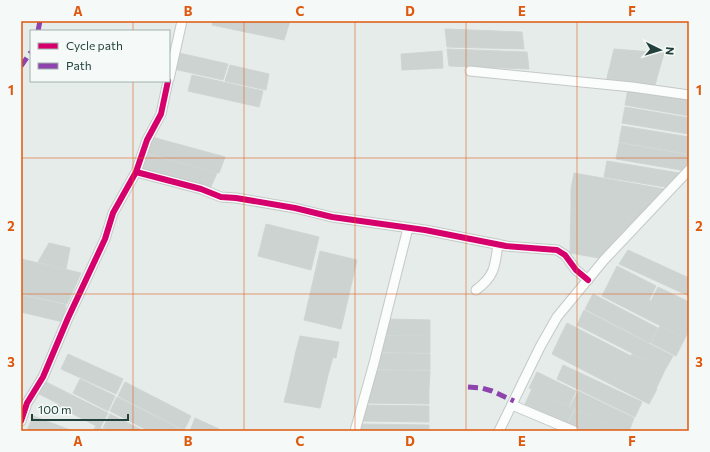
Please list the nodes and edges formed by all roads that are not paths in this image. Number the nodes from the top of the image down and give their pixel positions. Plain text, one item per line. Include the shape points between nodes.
1 (182, 21) edge
2 (470, 71) dead end
3 (170, 75) edge
4 (169, 82) edge
5 (689, 95) edge
6 (689, 170) edge
7 (136, 172) junction
8 (408, 228) junction
9 (498, 244) junction
10 (588, 280) junction
11 (476, 290) dead end
12 (24, 403) edge
13 (512, 405) junction
14 (21, 421) edge
15 (356, 431) edge
16 (499, 431) edge
17 (574, 431) edge

1 - 3 street
2 - 5 street
4 - 7 street via 161,114 147,140
6 - 10 street
7 - 8 street via 201,189 221,197
7 - 12 street via 113,213 105,239 43,377
8 - 9 street
8 - 15 street
9 - 10 street via 557,250
9 - 11 street via 493,272
10 - 13 street via 557,317
12 - 14 street
13 - 16 street
13 - 17 street

